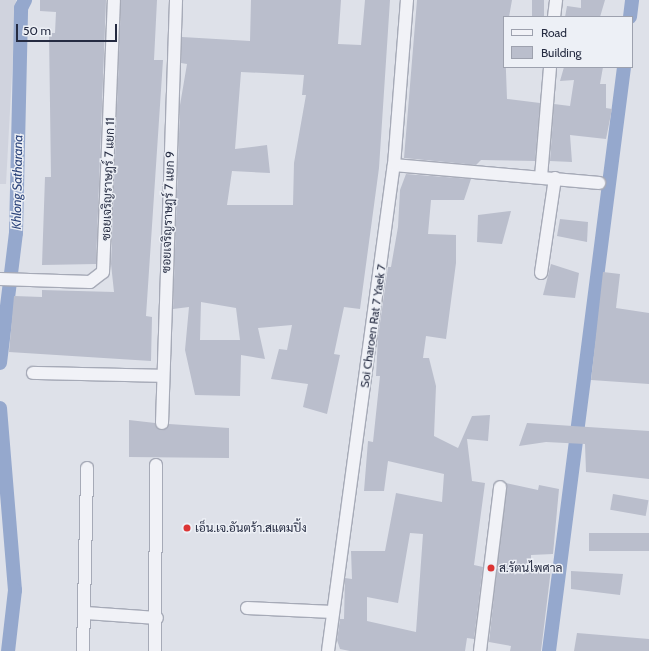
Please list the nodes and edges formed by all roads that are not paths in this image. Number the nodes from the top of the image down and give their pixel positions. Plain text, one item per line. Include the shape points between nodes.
1 (114, 0) edge
2 (176, 0) edge
3 (407, 0) edge
4 (556, 0) edge
5 (554, 16) edge
6 (550, 68) edge
7 (394, 165) junction
8 (541, 177) junction
9 (555, 178) junction
10 (599, 183) dead end
11 (541, 273) dead end
12 (0, 279) edge
13 (33, 373) dead end
14 (163, 376) junction
15 (162, 424) dead end
16 (156, 465) dead end
17 (87, 468) dead end
18 (500, 487) dead end
19 (247, 608) dead end
20 (333, 612) junction
21 (86, 613) junction
22 (157, 618) junction
23 (83, 651) edge
24 (155, 651) edge
25 (328, 651) edge
26 (480, 651) edge

1 - 12 street, ซอยเจริญราษฎร์ 7 แยก 11 via 103,272 90,282
2 - 14 street, ซอยเจริญราษฎร์ 7 แยก 9
3 - 7 street, Soi Charoen Rat 7 Yaek 7
4 - 5 street
6 - 8 street
7 - 8 street
7 - 20 street, Soi Charoen Rat 7 Yaek 7
8 - 9 street
9 - 10 street
9 - 11 street
13 - 14 street
14 - 15 street, ซอยเจริญราษฎร์ 7 แยก 9
16 - 22 street
17 - 21 street
18 - 26 street
19 - 20 street
20 - 25 street, Soi Charoen Rat 7 Yaek 7
21 - 22 street
21 - 23 street
22 - 24 street

